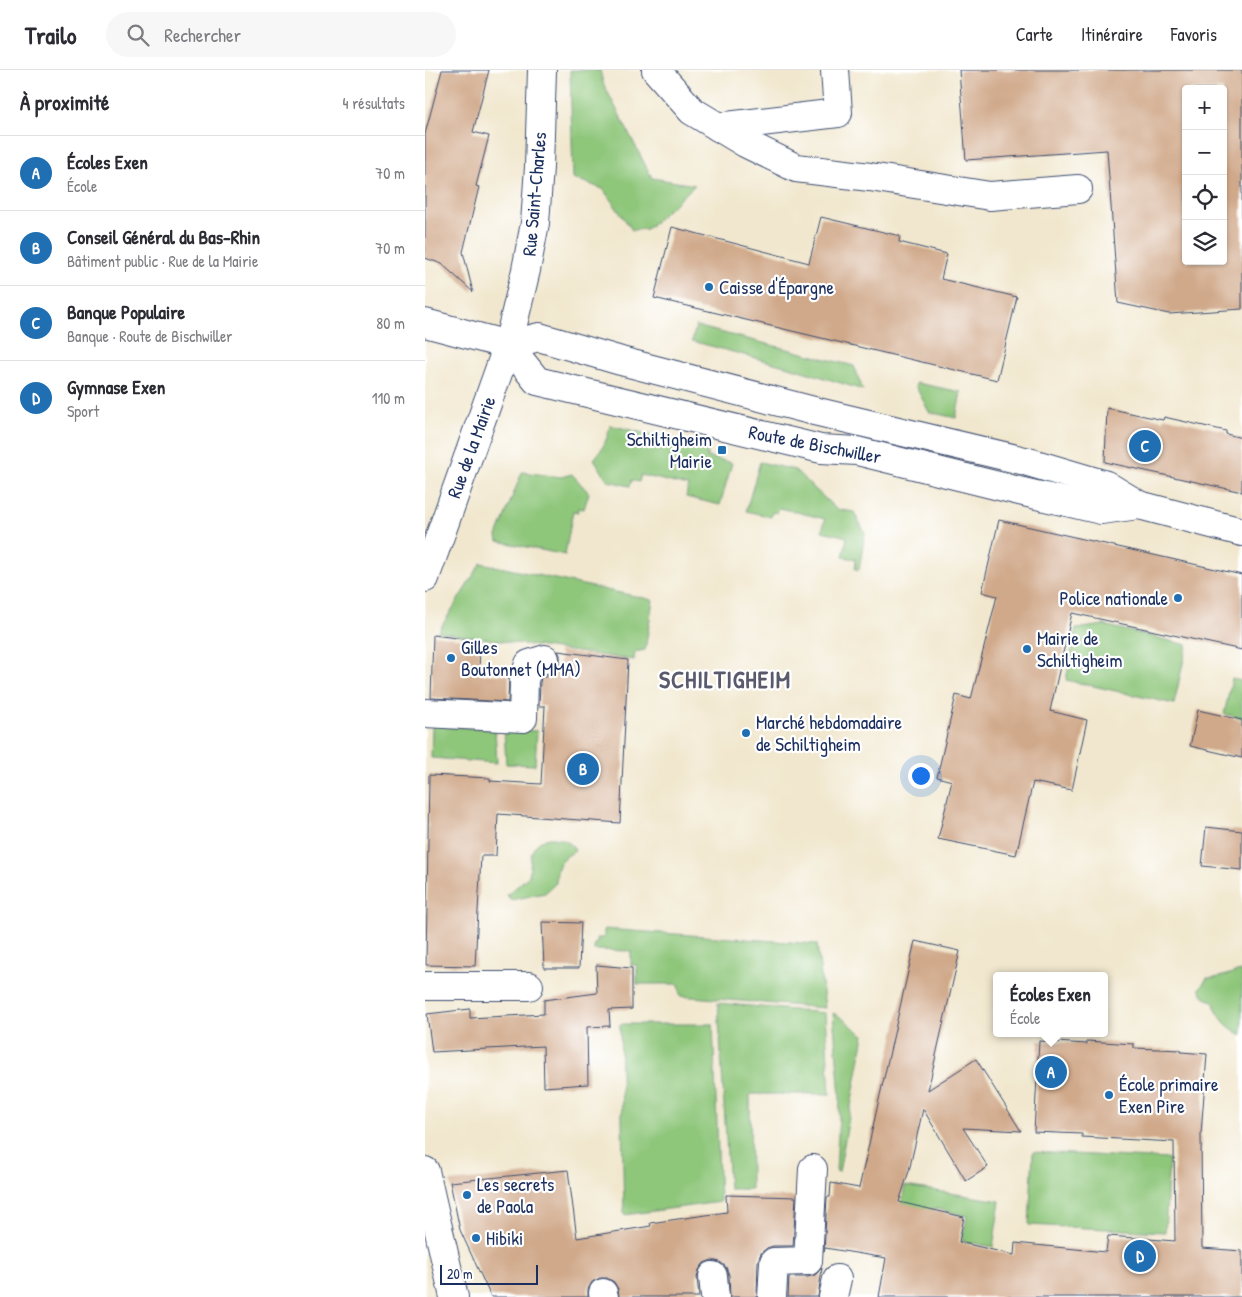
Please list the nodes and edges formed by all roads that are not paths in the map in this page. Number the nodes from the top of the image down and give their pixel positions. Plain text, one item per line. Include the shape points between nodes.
1 (542, 70) edge
2 (656, 70) edge
3 (835, 70) edge
4 (718, 127) junction
5 (1078, 189) dead end
6 (425, 323) edge
7 (508, 345) junction
8 (1139, 505) junction
9 (1242, 532) edge
10 (432, 539) edge
11 (425, 578) edge
12 (545, 659) dead end
13 (425, 713) edge
14 (425, 986) edge
15 (529, 986) dead end
16 (813, 1169) dead end
17 (425, 1171) edge
18 (454, 1297) edge
19 (772, 1297) edge

1 - 7 main road, Rue Saint-Charles via 535,223
2 - 4 main road via 692,111
3 - 4 main road via 838,113
4 - 5 main road via 797,168 990,196
6 - 7 main road, Route de Bischwiller
7 - 8 main road, Route de Bischwiller via 539,337 814,411 1056,469 1106,485
7 - 8 main road, Route de Bischwiller via 537,381 821,449 857,451 1101,510
7 - 10 main road, Rue de la Mairie
8 - 9 main road, Route de Bischwiller
10 - 11 main road, Rue de la Mairie
12 - 13 main road via 529,664 524,680 523,718
14 - 15 main road
16 - 19 main road via 808,1261 774,1262
17 - 18 main road

